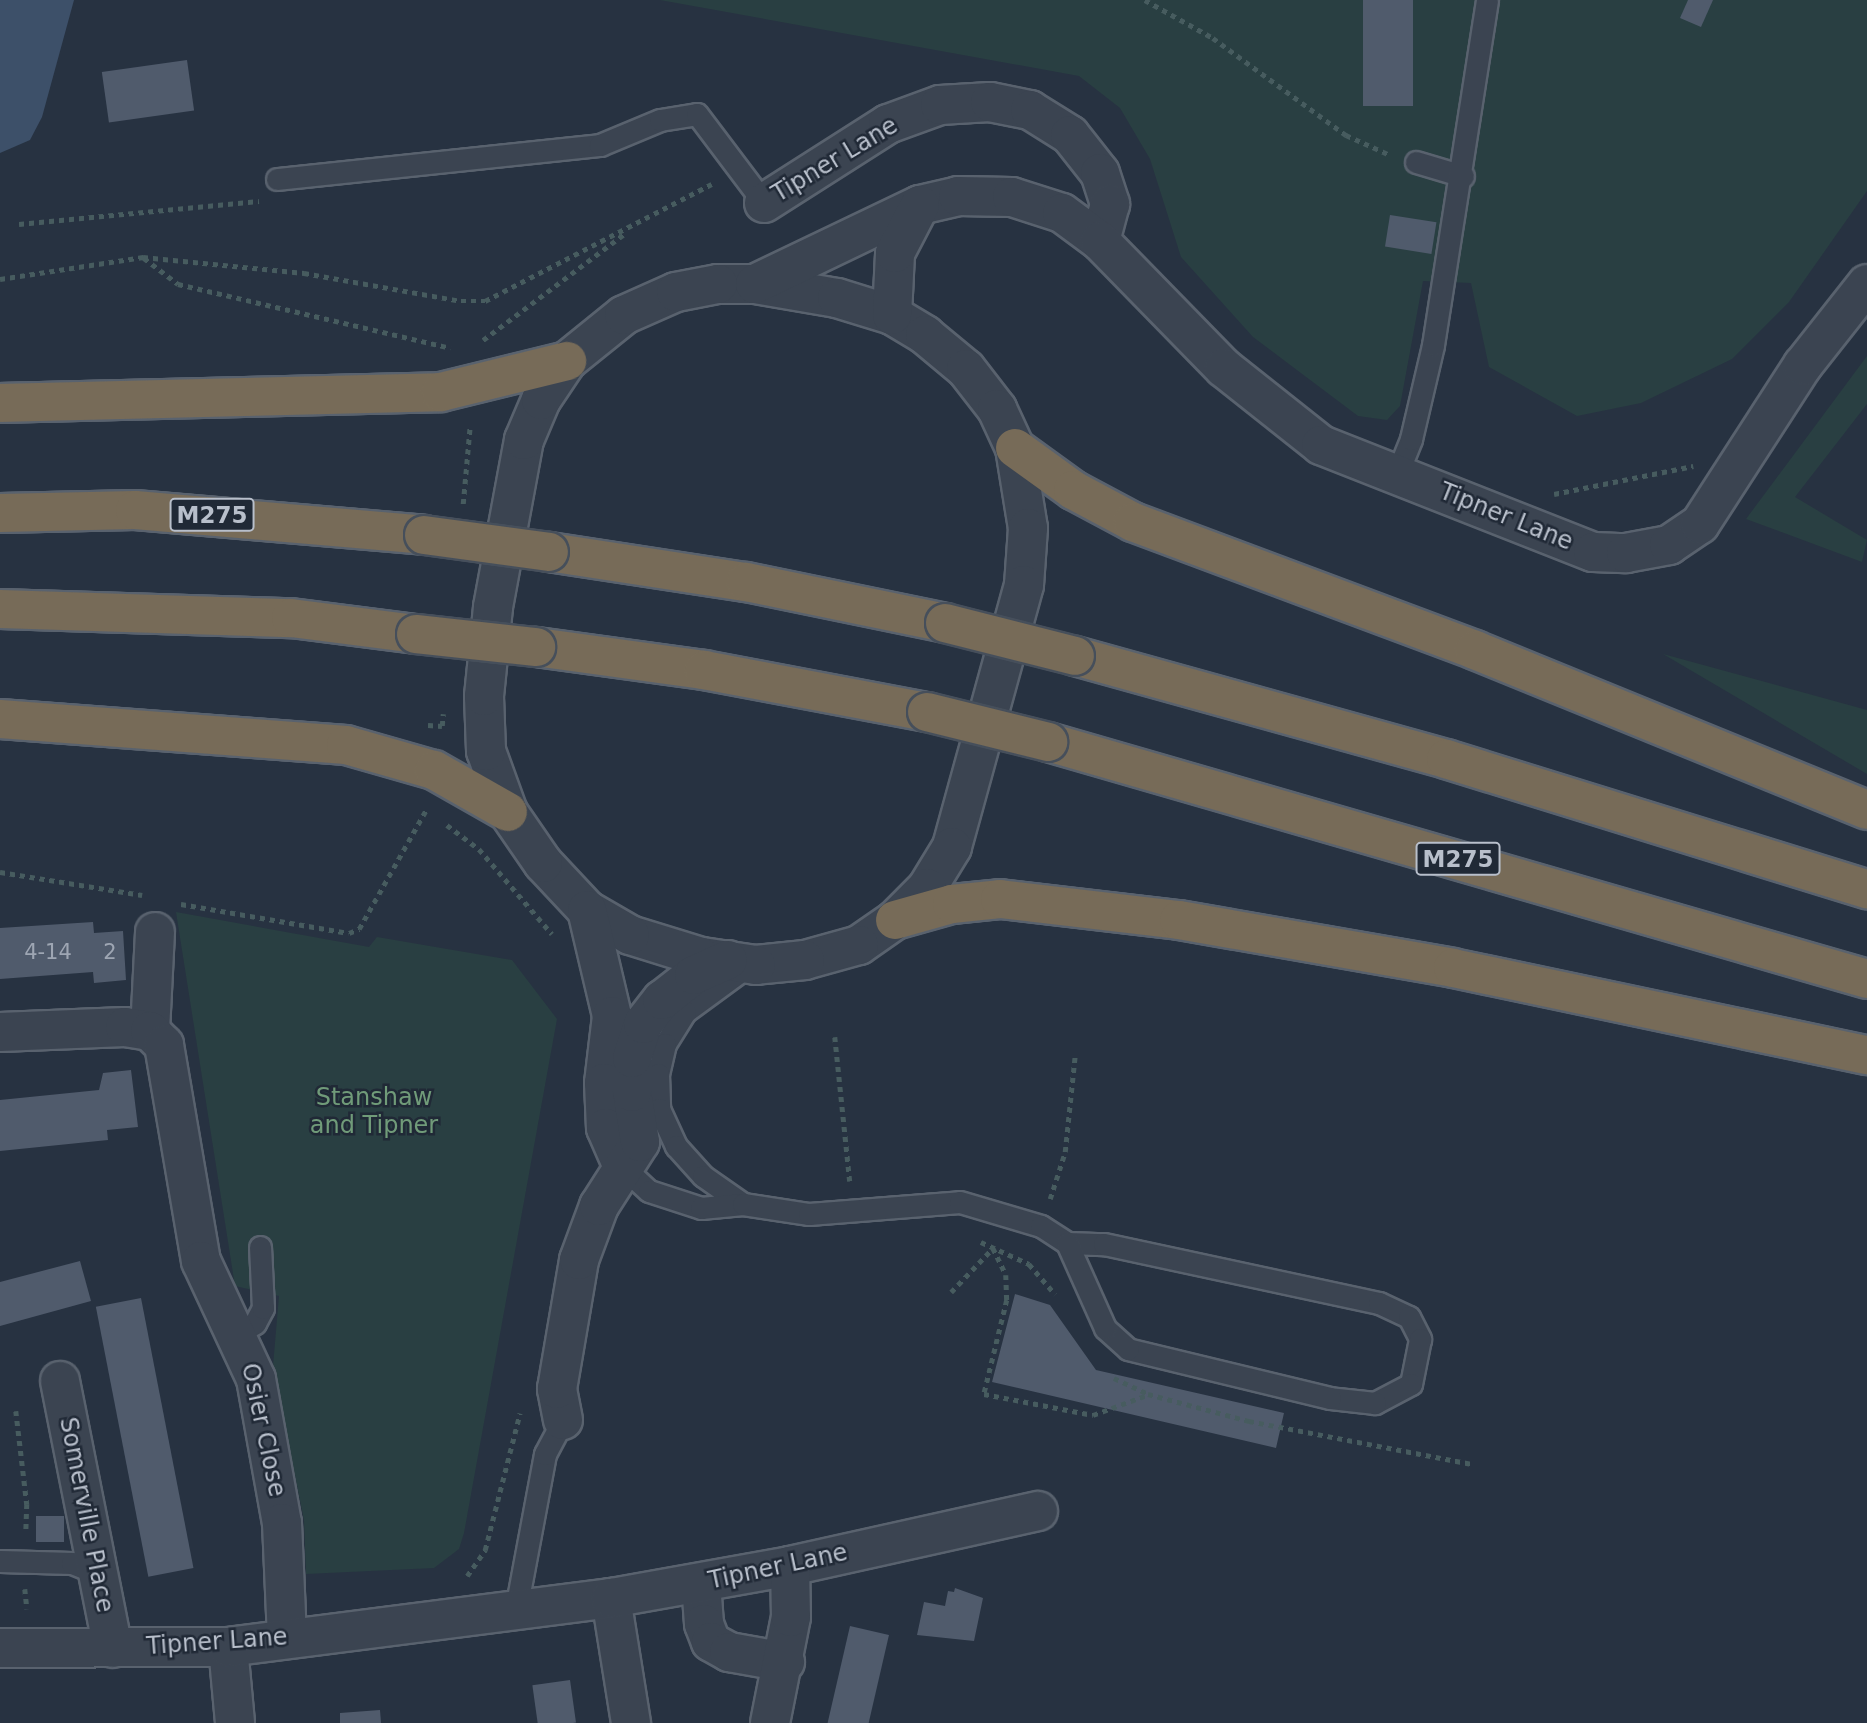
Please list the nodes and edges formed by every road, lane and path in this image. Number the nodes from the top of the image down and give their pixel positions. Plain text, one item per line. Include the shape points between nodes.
1 (1145, 0) edge
2 (1487, 0) edge
3 (1416, 162) joint
4 (1463, 176) junction
5 (275, 189) joint
6 (764, 203) joint
7 (920, 205) junction
8 (19, 224) dead end
9 (634, 226) dead end
10 (1100, 241) junction
11 (0, 279) edge
12 (755, 284) junction
13 (1867, 284) edge
14 (892, 315) junction
15 (478, 343) dead end
16 (567, 361) junction
17 (463, 390) junction
18 (0, 403) edge
19 (1015, 448) junction
20 (1696, 465) dead end
21 (1397, 474) junction
22 (1542, 489) dead end
23 (463, 510) dead end
24 (0, 513) edge
25 (0, 609) edge
26 (444, 699) dead end
27 (0, 719) edge
28 (416, 724) dead end
29 (414, 805) dead end
30 (426, 810) junction
31 (1867, 810) edge
32 (508, 811) junction
33 (0, 872) edge
34 (1867, 889) edge
35 (144, 895) dead end
36 (587, 910) junction
37 (162, 917) joint
38 (895, 920) junction
39 (555, 938) dead end
40 (742, 962) junction
41 (1867, 979) edge
42 (150, 1031) junction
43 (0, 1032) edge
44 (835, 1037) dead end
45 (1867, 1055) edge
46 (1075, 1056) dead end
47 (623, 1167) junction
48 (743, 1204) junction
49 (854, 1209) junction
50 (1041, 1226) junction
51 (1067, 1244) junction
52 (260, 1247) dead end
53 (1029, 1265) dead end
54 (951, 1292) dead end
55 (237, 1334) junction
56 (60, 1381) dead end
57 (1148, 1394) dead end
58 (16, 1411) dead end
59 (563, 1420) joint
60 (1038, 1511) dead end
61 (25, 1560) junction
62 (0, 1561) edge
63 (790, 1566) junction
64 (99, 1574) junction
65 (701, 1583) junction
66 (611, 1598) junction
67 (516, 1609) junction
68 (28, 1615) dead end
69 (287, 1639) junction
70 (229, 1647) junction
71 (0, 1648) edge
72 (113, 1648) junction
73 (785, 1662) junction
74 (234, 1723) edge
75 (631, 1723) edge
76 (770, 1723) edge

1 - 3 path via 1213,38 1346,135
2 - 4 lane
3 - 4 lane
4 - 21 lane via 1433,345 1411,439
5 - 6 lane via 600,145 660,120 697,114
5 - 8 path
6 - 10 street, Tipner Lane via 888,124 940,105 990,102 1030,110 1070,135 1100,173 1110,204
7 - 10 street, Tipner Lane via 958,196 1012,197 1062,213
7 - 12 street, Tipner Lane
7 - 14 street via 895,253
9 - 15 path
10 - 21 street, Tipner Lane via 1224,368 1321,445
11 - 17 path via 143,257 178,284 455,349
12 - 14 street
12 - 16 street via 718,284 676,292 624,314
13 - 21 street, Tipner Lane via 1803,365 1700,524 1669,545 1626,554 1593,552
14 - 19 street via 966,369 997,409
16 - 17 highway
16 - 32 street via 541,400 524,440 493,607 484,696 486,751
17 - 18 highway
17 - 23 path via 470,429
19 - 31 highway via 1073,490 1133,522 1475,650
19 - 38 street via 1028,528 1024,584 952,847 927,888
20 - 22 path via 1555,494
24 - 34 highway, M275, bridge via 135,510 424,535 746,582 945,623 1075,656 1446,760
25 - 41 highway, M275, bridge via 291,618 704,670 927,712 1048,742
26 - 28 path via 442,726
27 - 32 highway via 346,745 434,771
29 - 30 path
30 - 37 path via 359,929 349,933
30 - 39 path via 479,849
32 - 36 street via 543,863
33 - 35 path
36 - 40 street via 630,935
36 - 47 street via 612,1016 604,1083 606,1128
37 - 42 street
38 - 40 street via 859,945 805,960
38 - 45 highway via 952,904 1000,900 1179,919 1452,968
40 - 47 street via 694,975 662,1000 643,1024 632,1058 640,1142
40 - 48 lane via 685,1012 665,1044 658,1074 659,1109 676,1146 703,1177
42 - 43 street via 125,1027
42 - 55 street, Osier Close via 164,1045 201,1261
44 - 49 path
46 - 50 path via 1065,1152
47 - 48 lane via 649,1191 701,1208
47 - 59 street via 599,1206 579,1260 557,1389
48 - 49 lane via 809,1214
49 - 50 lane via 960,1202
50 - 51 lane
50 - 53 path
51 - 51 lane via 1104,1244 1379,1303 1409,1317 1420,1339 1411,1384 1375,1403 1330,1398 1128,1349 1105,1328
52 - 55 lane via 263,1308 255,1323
54 - 57 path via 993,1248 1006,1275 1007,1300 984,1394 1093,1415
55 - 69 street, Osier Close via 256,1379 282,1523
56 - 64 street, Somerville Place
58 - 61 path via 27,1504
59 - 67 lane via 545,1454
60 - 63 street, Tipner Lane
61 - 62 lane
61 - 64 lane via 72,1563
61 - 68 path
63 - 65 street, Tipner Lane
63 - 73 street via 791,1617
64 - 72 street, Somerville Place
65 - 66 street, Tipner Lane
65 - 73 street via 704,1624 711,1642 729,1652
66 - 67 street, Tipner Lane
66 - 75 street
67 - 69 street, Tipner Lane
69 - 70 street, Tipner Lane
70 - 72 street, Tipner Lane
70 - 74 street
71 - 72 street, Tipner Lane
73 - 76 street

